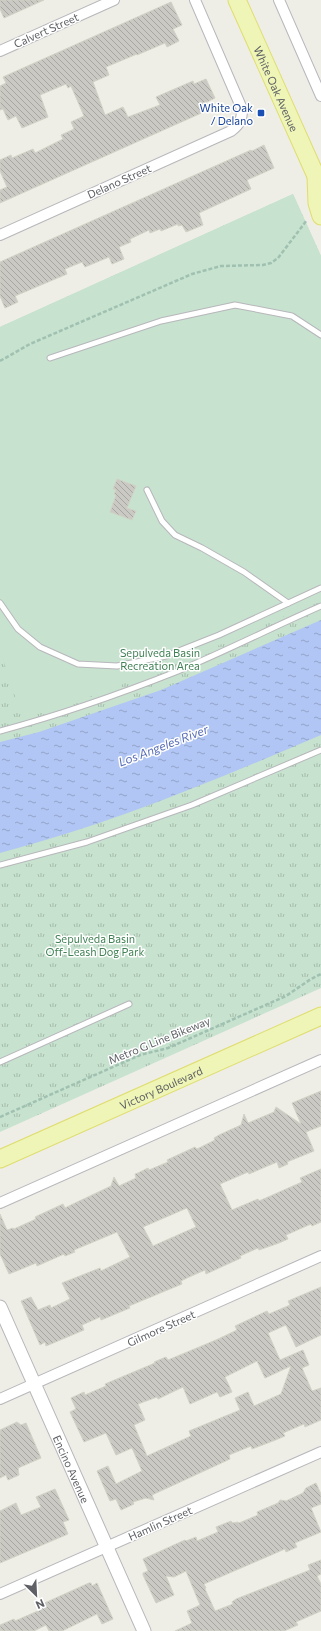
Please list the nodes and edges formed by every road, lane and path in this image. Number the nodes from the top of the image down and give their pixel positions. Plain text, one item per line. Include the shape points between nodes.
1 (114, 0) edge
2 (195, 0) edge
3 (238, 0) edge
4 (279, 0) edge
5 (0, 51) edge
6 (321, 96) edge
7 (319, 177) edge
8 (320, 214) edge
9 (0, 235) edge
10 (321, 335) edge
11 (50, 358) dead end
12 (0, 361) edge
13 (147, 490) dead end
14 (321, 588) edge
15 (0, 603) edge
16 (288, 603) junction
17 (321, 606) edge
18 (0, 731) edge
19 (321, 750) edge
20 (0, 865) edge
21 (321, 974) edge
22 (129, 1004) dead end
23 (321, 1016) edge
24 (321, 1060) edge
25 (0, 1062) edge
26 (0, 1117) edge
27 (0, 1159) edge
28 (0, 1203) edge
29 (321, 1256) edge
30 (0, 1307) edge
31 (34, 1384) junction
32 (0, 1399) edge
33 (321, 1452) edge
34 (107, 1547) junction
35 (0, 1594) edge
36 (144, 1631) edge

1 - 5 street, Calvert Street
2 - 9 street, Delano Street via 242,109 242,119 238,126 232,131
3 - 7 main road, White Oak Avenue
4 - 6 street
7 - 8 main road, White Oak Avenue via 317,203
8 - 12 path via 308,220 278,258 271,263 221,266 192,274 30,344
10 - 11 lane via 292,316 235,305 161,321
13 - 16 lane via 162,521 175,535 244,572
14 - 16 lane
15 - 16 lane via 18,629 40,648 78,664 116,666 166,656
17 - 18 lane via 178,670 53,716
19 - 20 lane via 184,807 87,842
21 - 26 path, Metro G Line Bikeway via 286,996 168,1048 140,1055
22 - 25 lane
23 - 27 main road, Victory Boulevard
24 - 28 street
29 - 31 street, Gilmore Street
30 - 31 street, Encino Avenue
31 - 32 street, Gilmore Street
31 - 34 street, Encino Avenue
33 - 34 street, Hamlin Street
34 - 35 street, Hamlin Street
34 - 36 street, Encino Avenue

